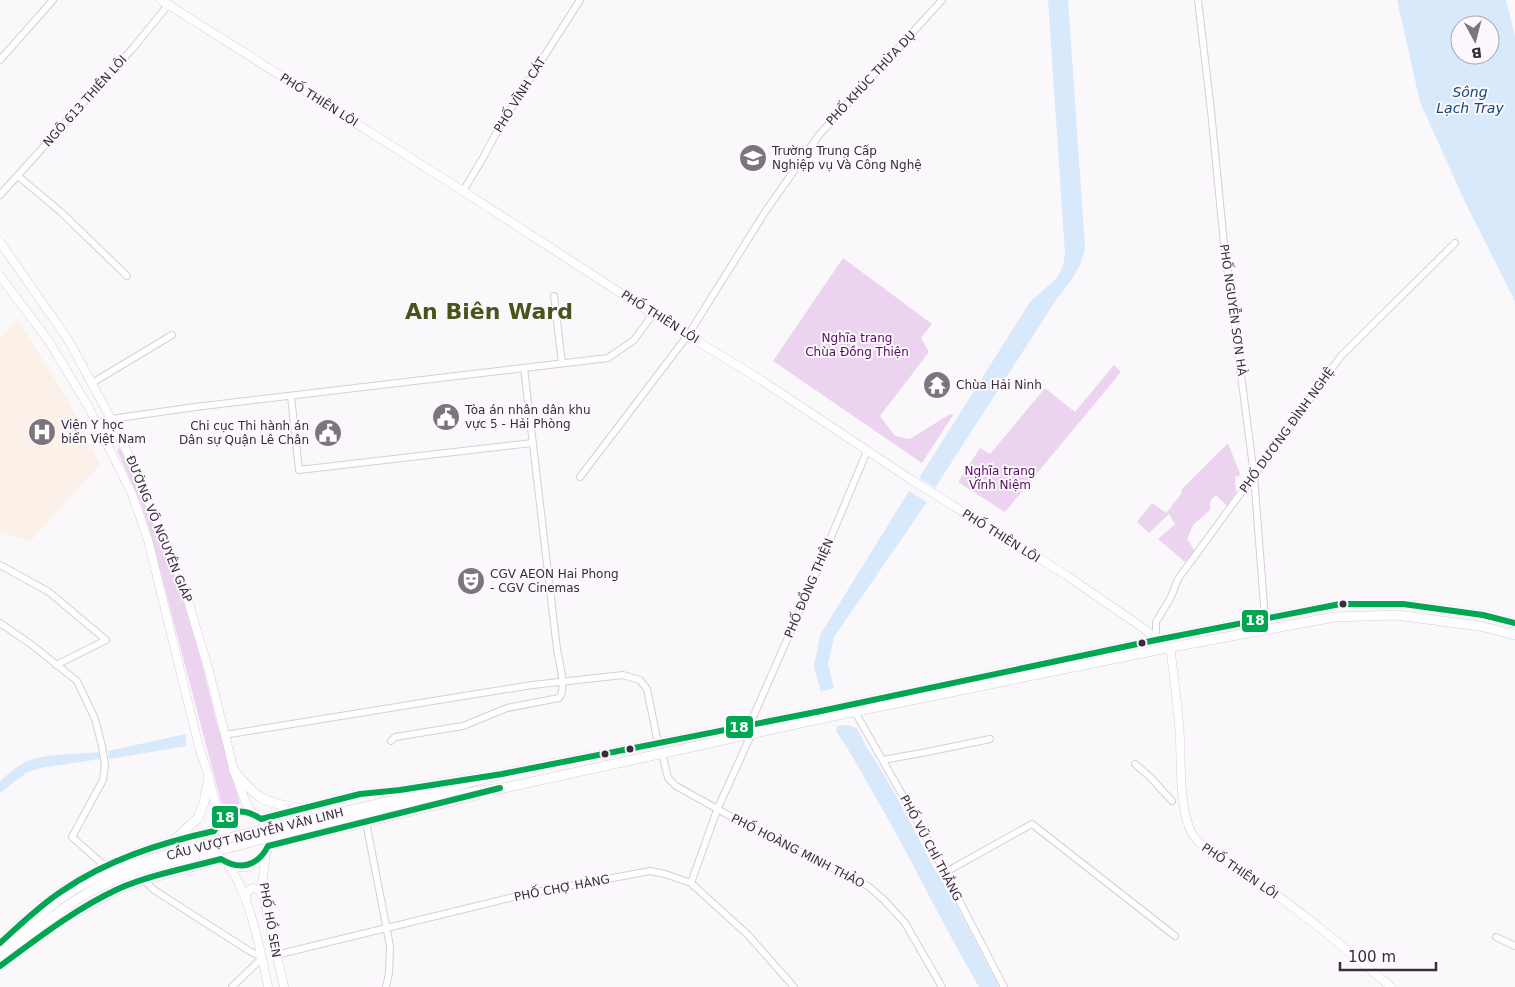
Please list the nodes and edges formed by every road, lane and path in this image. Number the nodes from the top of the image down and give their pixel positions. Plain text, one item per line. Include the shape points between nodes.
1 (53, 0) edge
2 (161, 0) edge
3 (580, 0) edge
4 (942, 0) edge
5 (1198, 0) edge
6 (168, 5) junction
7 (0, 60) edge
8 (18, 176) junction
9 (463, 190) junction
10 (0, 195) edge
11 (0, 242) edge
12 (1455, 243) dead end
13 (0, 276) edge
14 (127, 276) dead end
15 (554, 296) dead end
16 (652, 314) junction
17 (172, 335) dead end
18 (688, 335) junction
19 (562, 363) junction
20 (524, 368) junction
21 (92, 383) junction
22 (291, 396) junction
23 (112, 419) junction
24 (97, 423) junction
25 (532, 443) junction
26 (867, 451) junction
27 (1254, 475) junction
28 (580, 477) dead end
29 (0, 565) edge
30 (1266, 619) junction
31 (0, 623) edge
32 (1515, 623) edge
33 (1515, 635) edge
34 (1156, 640) junction
35 (1167, 648) junction
36 (56, 665) junction
37 (563, 680) junction
38 (851, 708) junction
39 (824, 714) junction
40 (750, 724) junction
41 (752, 734) junction
42 (224, 735) junction
43 (990, 739) dead end
44 (391, 741) dead end
45 (658, 743) junction
46 (662, 753) junction
47 (883, 760) junction
48 (1135, 764) dead end
49 (234, 771) junction
50 (502, 774) junction
51 (209, 777) junction
52 (502, 788) junction
53 (1172, 800) dead end
54 (309, 808) junction
55 (717, 810) junction
56 (252, 813) junction
57 (261, 819) junction
58 (220, 821) junction
59 (366, 822) junction
60 (214, 831) junction
61 (323, 832) junction
62 (173, 840) junction
63 (162, 844) junction
64 (267, 849) junction
65 (224, 860) junction
66 (105, 866) junction
67 (172, 872) junction
68 (944, 873) junction
69 (144, 880) junction
70 (691, 883) junction
71 (265, 903) junction
72 (248, 907) junction
73 (386, 928) junction
74 (1175, 936) dead end
75 (1496, 937) dead end
76 (0, 943) edge
77 (1515, 946) edge
78 (0, 950) edge
79 (276, 955) junction
80 (262, 958) junction
81 (0, 962) edge
82 (0, 966) edge
83 (232, 987) edge
84 (268, 987) edge
85 (284, 987) edge
86 (386, 987) edge
87 (794, 987) edge
88 (942, 987) edge
89 (1004, 987) edge
90 (1391, 987) edge

1 - 7 street
2 - 6 main road, PHỐ THIÊN LÔI
3 - 9 street, PHỐ VĨNH CÁT
4 - 18 street, PHỐ KHÚC THỪA DỤ via 819,135 765,212
5 - 27 street, PHỐ NGUYỄN SƠN HÀ via 1224,244
6 - 8 street, NGÕ 613 THIÊN LÔI
6 - 9 main road, PHỐ THIÊN LÔI
8 - 10 street, NGÕ 613 THIÊN LÔI
8 - 14 street
9 - 16 main road, PHỐ THIÊN LÔI
11 - 21 main road, ĐƯỜNG VÕ NGUYÊN GIÁP via 69,341
12 - 27 street, PHỐ DƯƠNG ĐÌNH NGHỆ via 1341,356
13 - 24 main road, ĐƯỜNG VÕ NGUYÊN GIÁP via 48,340
15 - 19 street
16 - 18 main road, PHỐ THIÊN LÔI
16 - 19 street via 634,340 608,358
17 - 21 street
18 - 26 main road, PHỐ THIÊN LÔI
18 - 28 street, PHỐ KHÚC THỪA DỤ
19 - 20 street
20 - 22 street
20 - 25 street
21 - 23 main road, ĐƯỜNG VÕ NGUYÊN GIÁP
22 - 23 street
22 - 25 street via 299,470
23 - 24 street
23 - 42 main road, ĐƯỜNG VÕ NGUYÊN GIÁP via 184,584
24 - 51 main road, ĐƯỜNG VÕ NGUYÊN GIÁP via 132,494 148,540
25 - 37 street
26 - 34 main road, PHỐ THIÊN LÔI via 1066,575
26 - 40 street, PHỐ ĐỒNG THIỆN
27 - 30 street, PHỐ NGUYỄN SƠN HÀ
27 - 34 street, PHỐ DƯƠNG ĐÌNH NGHỆ via 1178,579 1156,622
29 - 36 street via 49,592 106,640
30 - 32 highway via 1340,604 1403,604
30 - 34 highway
31 - 36 street
33 - 35 highway via 1480,626 1396,616 1334,617
34 - 35 main road, PHỐ THIÊN LÔI
34 - 38 highway
35 - 38 highway
35 - 90 main road, PHỐ THIÊN LÔI via 1171,653 1178,714 1183,795 1188,827 1193,835 1200,844 1311,919
36 - 66 street via 76,681 95,719 102,746 103,780 72,837
37 - 42 street
37 - 44 street via 559,698 507,708 462,726 395,737
37 - 45 street via 623,675 640,680 647,689
38 - 39 highway
38 - 47 street, PHỐ VŨ CHÍ THẮNG
39 - 40 highway
39 - 41 highway
40 - 45 highway
41 - 46 highway
41 - 55 street
42 - 49 main road, ĐƯỜNG VÕ NGUYÊN GIÁP
43 - 47 street
45 - 50 highway
46 - 52 highway
46 - 55 street, PHỐ HOÀNG MINH THẢO via 672,783
47 - 68 street, PHỐ VŨ CHÍ THẮNG
48 - 53 street
49 - 54 highway via 251,792 264,800
49 - 56 main road, ĐƯỜNG VÕ NGUYÊN GIÁP
50 - 54 highway via 360,794
50 - 78 highway, CẦU VƯỢT NGUYỄN VĂN LINH, bridge via 240,836 123,868 89,881 61,899
51 - 58 main road, ĐƯỜNG VÕ NGUYÊN GIÁP
51 - 62 highway via 198,818
52 - 59 highway
52 - 81 highway, CẦU VƯỢT NGUYỄN VĂN LINH, bridge via 461,793 365,814 140,871 99,886 67,905
54 - 57 highway
54 - 61 highway via 308,823
55 - 70 street
55 - 88 street, PHỐ HOÀNG MINH THẢO via 868,886 904,924
56 - 57 highway
56 - 58 highway via 232,812
57 - 64 highway via 268,832
58 - 60 highway
59 - 61 highway
59 - 73 street
60 - 62 highway
60 - 65 highway via 214,846
61 - 64 highway
62 - 63 highway
63 - 66 highway
63 - 67 highway via 171,845 176,850 178,864
64 - 65 highway via 249,866 233,866
64 - 71 main road, PHỐ HỒ SEN via 262,884
65 - 67 highway
65 - 72 main road, PHỐ HỒ SEN via 240,885
66 - 76 highway via 70,885
67 - 69 highway
68 - 74 street via 1032,824
68 - 89 street, PHỐ VŨ CHÍ THẮNG
69 - 80 street via 154,890
69 - 82 highway via 119,889 68,917
70 - 73 street, PHỐ CHỢ HÀNG via 650,871 634,873 526,894
70 - 87 street via 748,935
71 - 72 main road via 260,890 253,888 246,892
71 - 79 main road, PHỐ HỒ SEN
72 - 80 main road, PHỐ HỒ SEN
73 - 79 street, PHỐ CHỢ HÀNG
73 - 86 street via 390,946
75 - 77 street
79 - 85 main road, PHỐ HỒ SEN
80 - 83 street
80 - 84 main road, PHỐ HỒ SEN

